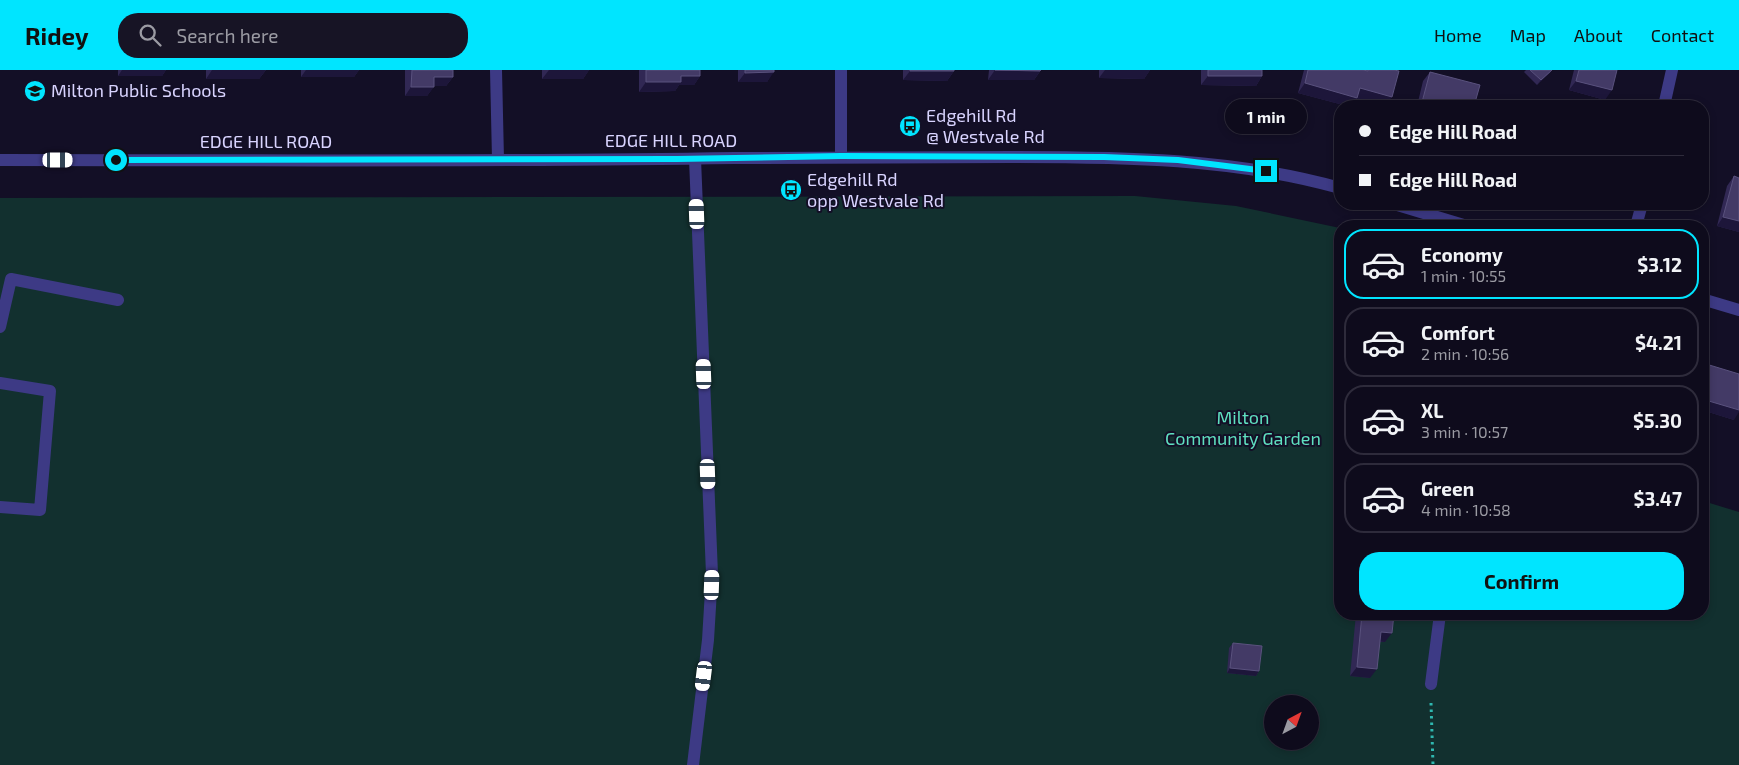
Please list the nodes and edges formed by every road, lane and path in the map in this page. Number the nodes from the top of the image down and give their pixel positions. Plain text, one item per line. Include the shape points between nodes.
1 (496, 70) edge
2 (841, 70) edge
3 (1672, 70) edge
4 (1665, 100) edge
5 (841, 156) junction
6 (695, 158) junction
7 (498, 159) junction
8 (0, 160) edge
9 (1334, 187) edge
10 (1414, 210) edge
11 (1448, 220) edge
12 (118, 300) dead end
13 (1709, 301) edge
14 (1739, 310) edge
15 (0, 327) edge
16 (0, 383) edge
17 (0, 507) edge
18 (1439, 620) edge
19 (1432, 684) joint
20 (693, 765) edge
21 (1433, 765) edge

1 - 7 street
2 - 5 street
3 - 4 street
5 - 6 street, EDGE HILL ROAD
5 - 9 street, EDGE HILL ROAD via 1178,160 1266,171
6 - 7 street, EDGE HILL ROAD
6 - 20 street via 712,574 708,640
7 - 8 street, EDGE HILL ROAD
10 - 11 street
12 - 15 street via 11,279
13 - 14 street
16 - 17 street via 50,391 40,510
18 - 19 street
19 - 21 path

